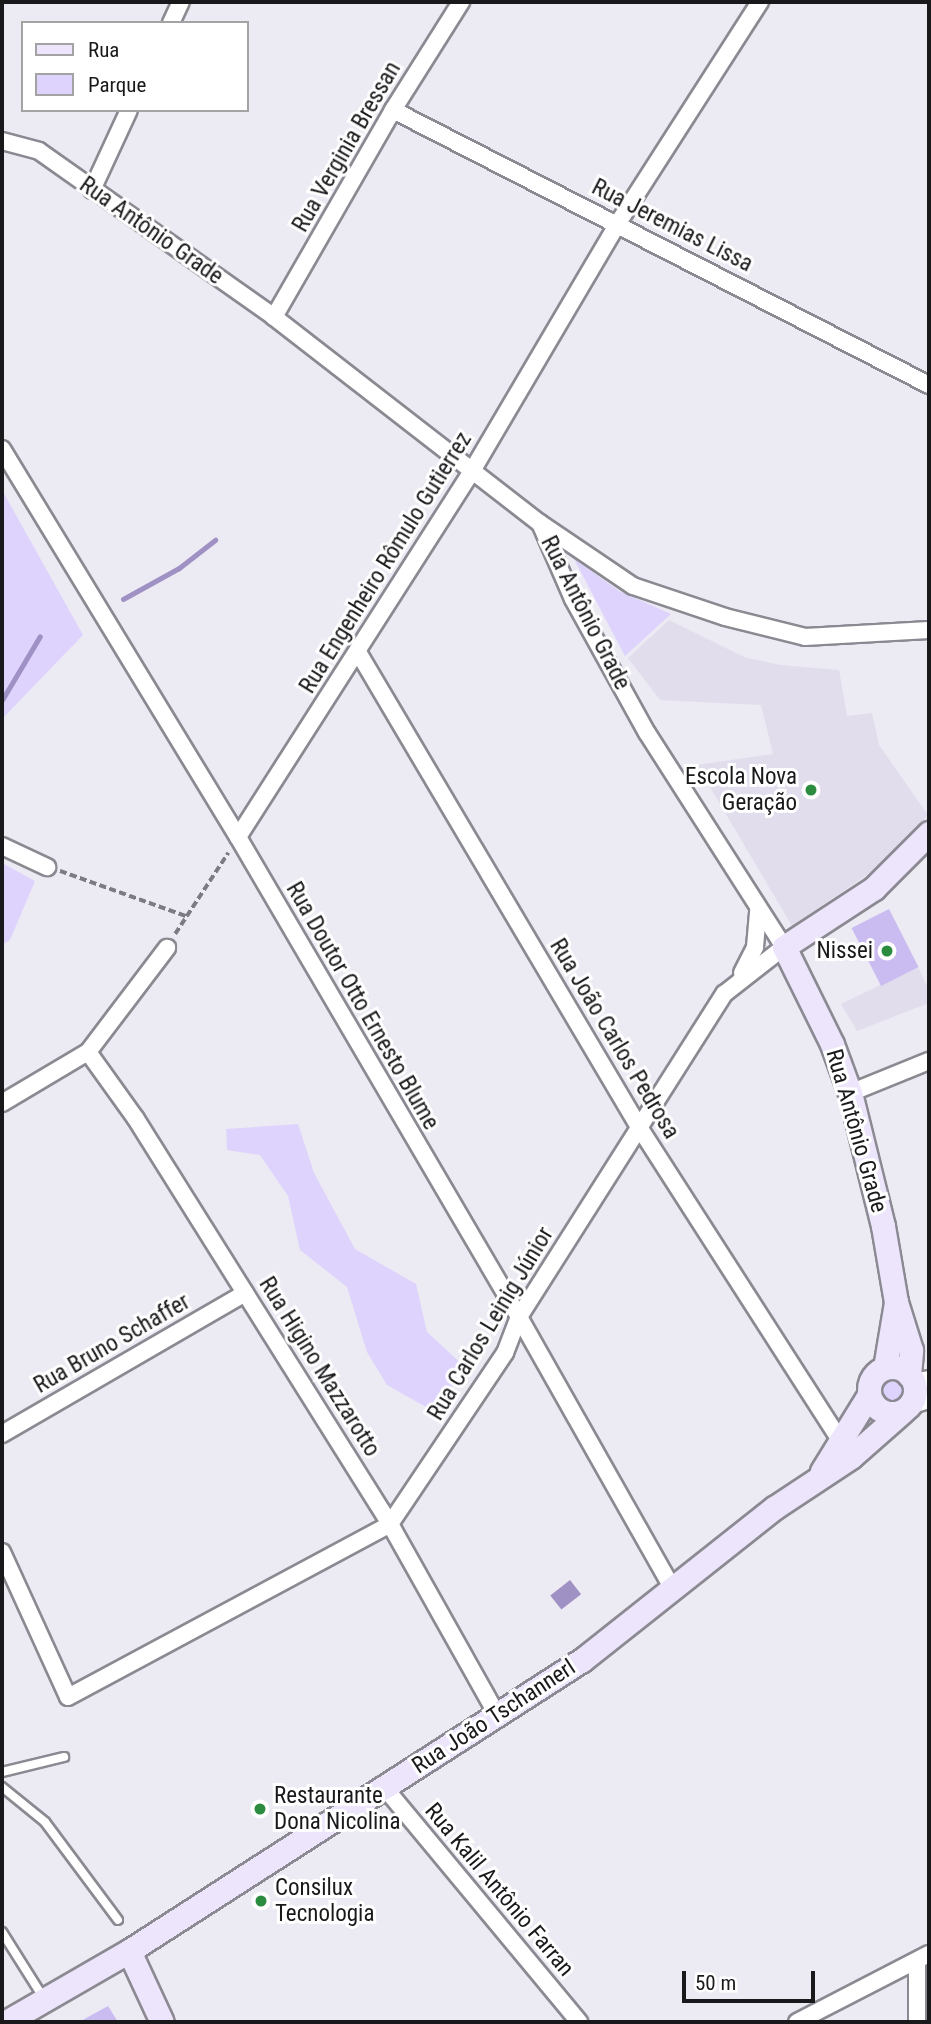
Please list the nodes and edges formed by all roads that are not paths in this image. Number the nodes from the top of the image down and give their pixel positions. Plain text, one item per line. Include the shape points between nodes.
1 (181, 2) edge
2 (461, 2) edge
3 (760, 2) edge
4 (172, 21) edge
5 (393, 110) junction
6 (128, 112) edge
7 (2, 141) edge
8 (92, 190) junction
9 (618, 223) junction
10 (274, 317) junction
11 (929, 385) edge
12 (2, 449) edge
13 (472, 471) junction
14 (540, 523) junction
15 (929, 630) edge
16 (358, 652) junction
17 (929, 833) edge
18 (238, 838) junction
19 (2, 846) edge
20 (47, 867) road end
21 (758, 910) junction
22 (784, 947) junction
23 (167, 948) road end
24 (737, 981) junction
25 (88, 1052) junction
26 (929, 1061) edge
27 (850, 1093) junction
28 (2, 1103) edge
29 (639, 1126) junction
30 (245, 1293) junction
31 (895, 1302) junction
32 (519, 1317) junction
33 (886, 1368) junction
34 (919, 1393) edge
35 (869, 1395) junction
36 (2, 1434) edge
37 (841, 1442) junction
38 (820, 1474) junction
39 (390, 1524) junction
40 (2, 1552) edge
41 (674, 1591) junction
42 (497, 1715) junction
43 (64, 1758) dead end
44 (2, 1772) edge
45 (2, 1787) edge
46 (384, 1788) junction
47 (118, 1920) dead end
48 (2, 1932) edge
49 (129, 1951) junction
50 (923, 1958) edge
51 (45, 2000) junction
52 (6, 2022) edge
53 (162, 2022) edge
54 (579, 2022) edge
55 (797, 2022) edge
56 (917, 2022) edge

1 - 4 street
2 - 5 street, Rua Verginia Bressan
3 - 9 street, Rua Engenheiro Rômulo Gutierrez
5 - 9 street, Rua Jeremias Lissa
5 - 10 street, Rua Verginia Bressan
6 - 8 street
7 - 8 street, Rua Antônio Grade via 39,151
8 - 10 street, Rua Antônio Grade
9 - 11 street, Rua Jeremias Lissa
9 - 13 street, Rua Engenheiro Rômulo Gutierrez
10 - 13 street, Rua Antônio Grade
12 - 18 street, Rua Doutor Otto Ernesto Blume
13 - 14 street, Rua Antônio Grade
13 - 16 street, Rua Engenheiro Rômulo Gutierrez
14 - 15 street via 633,586 725,617 805,637
14 - 21 street, Rua Antônio Grade via 604,657
16 - 18 street, Rua Engenheiro Rômulo Gutierrez
16 - 29 street, Rua João Carlos Pedrosa
17 - 22 main road via 874,888
18 - 32 street, Rua Doutor Otto Ernesto Blume
19 - 20 street
21 - 22 street, Rua Antônio Grade
21 - 24 street, Rua Carlos Leinig Júnior via 755,947
22 - 24 street, Rua Carlos Leinig Júnior
22 - 27 main road, Rua Antônio Grade via 832,1044
23 - 25 street
24 - 29 street, Rua Carlos Leinig Júnior
25 - 28 street
25 - 30 street, Rua Higino Mazzarotto via 136,1119
26 - 27 street
27 - 31 main road, Rua Antônio Grade via 883,1226
29 - 32 street, Rua Carlos Leinig Júnior
29 - 37 street, Rua João Carlos Pedrosa
30 - 36 street, Rua Bruno Schaffer
30 - 39 street, Rua Higino Mazzarotto
31 - 33 main road, Rua Antônio Grade
31 - 34 main road, Rua Antônio Grade
32 - 39 street, Rua Carlos Leinig Júnior via 505,1353
32 - 41 street, Rua Doutor Otto Ernesto Blume
33 - 34 main road
33 - 35 main road, Rua João Tschannerl via 872,1378
34 - 35 main road via 878,1409
34 - 38 main road, Rua João Tschannerl via 851,1457
35 - 37 main road, Rua João Tschannerl
37 - 38 main road, Rua João Tschannerl
38 - 41 main road, Rua João Tschannerl
39 - 40 street, Rua Carlos Leinig Júnior via 68,1697
39 - 42 street, Rua Higino Mazzarotto
41 - 42 main road, Rua João Tschannerl
42 - 46 main road, Rua João Tschannerl
43 - 44 lane
45 - 47 lane via 45,1822
46 - 49 main road, Rua João Tschannerl
46 - 54 street, Rua Kalil Antônio Farran
48 - 51 lane
49 - 51 main road, Rua João Tschannerl
49 - 53 main road
50 - 55 street
50 - 56 street
51 - 52 main road, Rua João Tschannerl

